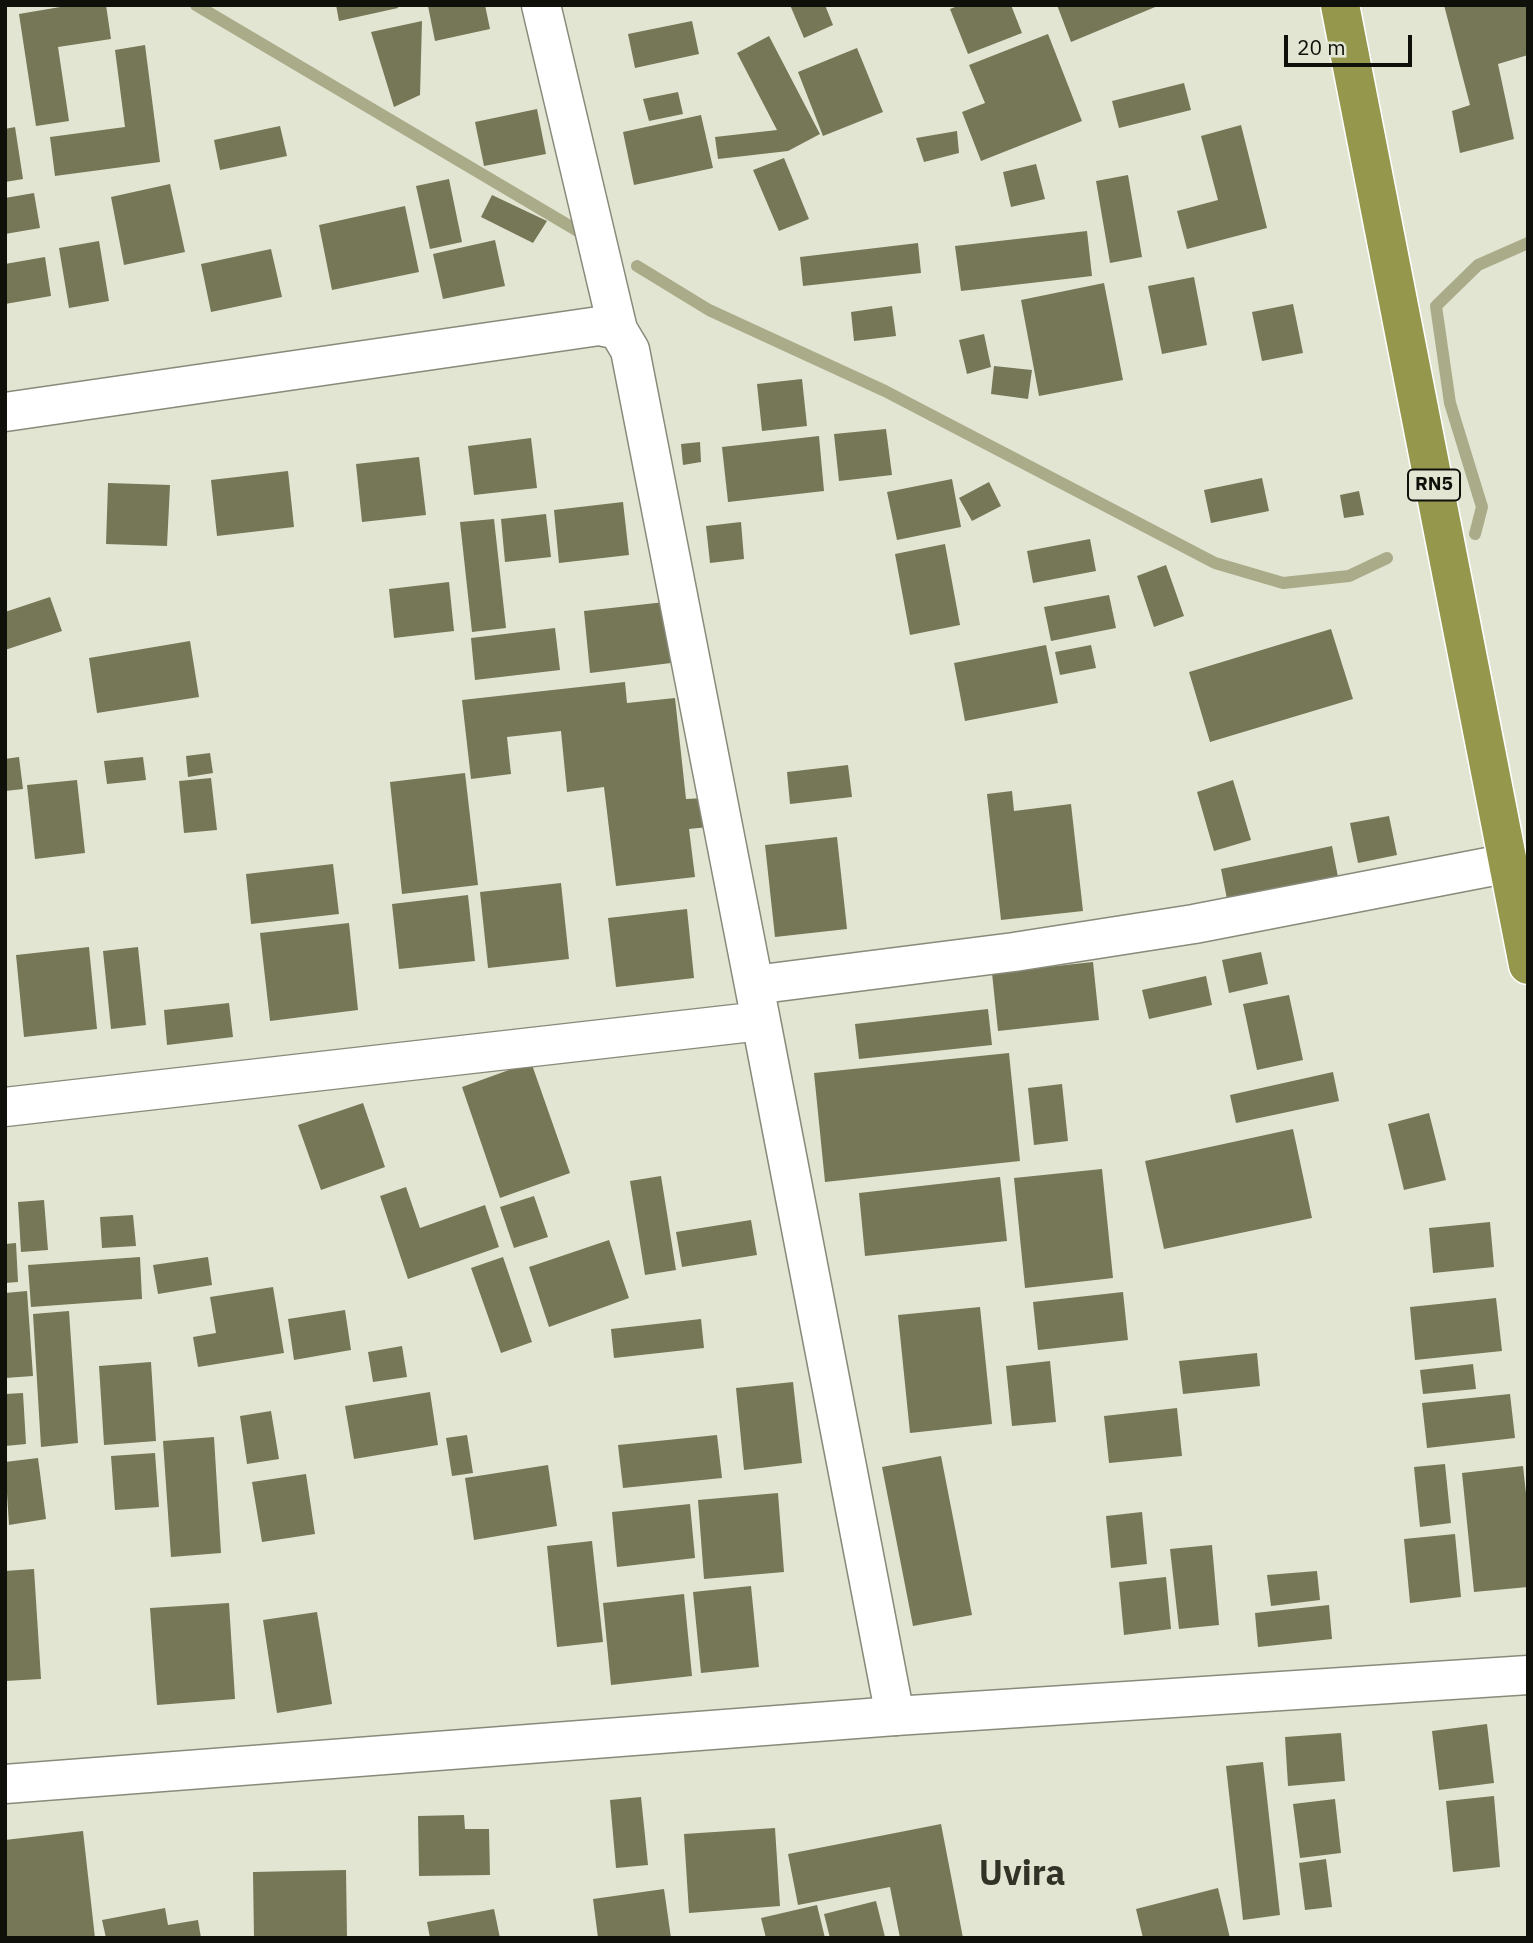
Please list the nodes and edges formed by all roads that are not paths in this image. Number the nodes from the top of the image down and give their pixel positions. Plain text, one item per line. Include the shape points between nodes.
1 (541, 5) edge
2 (1340, 5) edge
3 (618, 330) junction
4 (5, 412) edge
5 (1509, 863) junction
6 (1528, 965) edge
7 (757, 1003) junction
8 (5, 1107) edge
9 (1528, 1675) edge
10 (895, 1716) junction
11 (5, 1784) edge

1 - 3 street
2 - 5 highway, RN5
3 - 4 street via 599,326
3 - 7 street via 630,351
5 - 6 highway, RN5
5 - 7 street via 1194,924 1001,953
7 - 8 street
7 - 10 street
9 - 10 street
10 - 11 street

